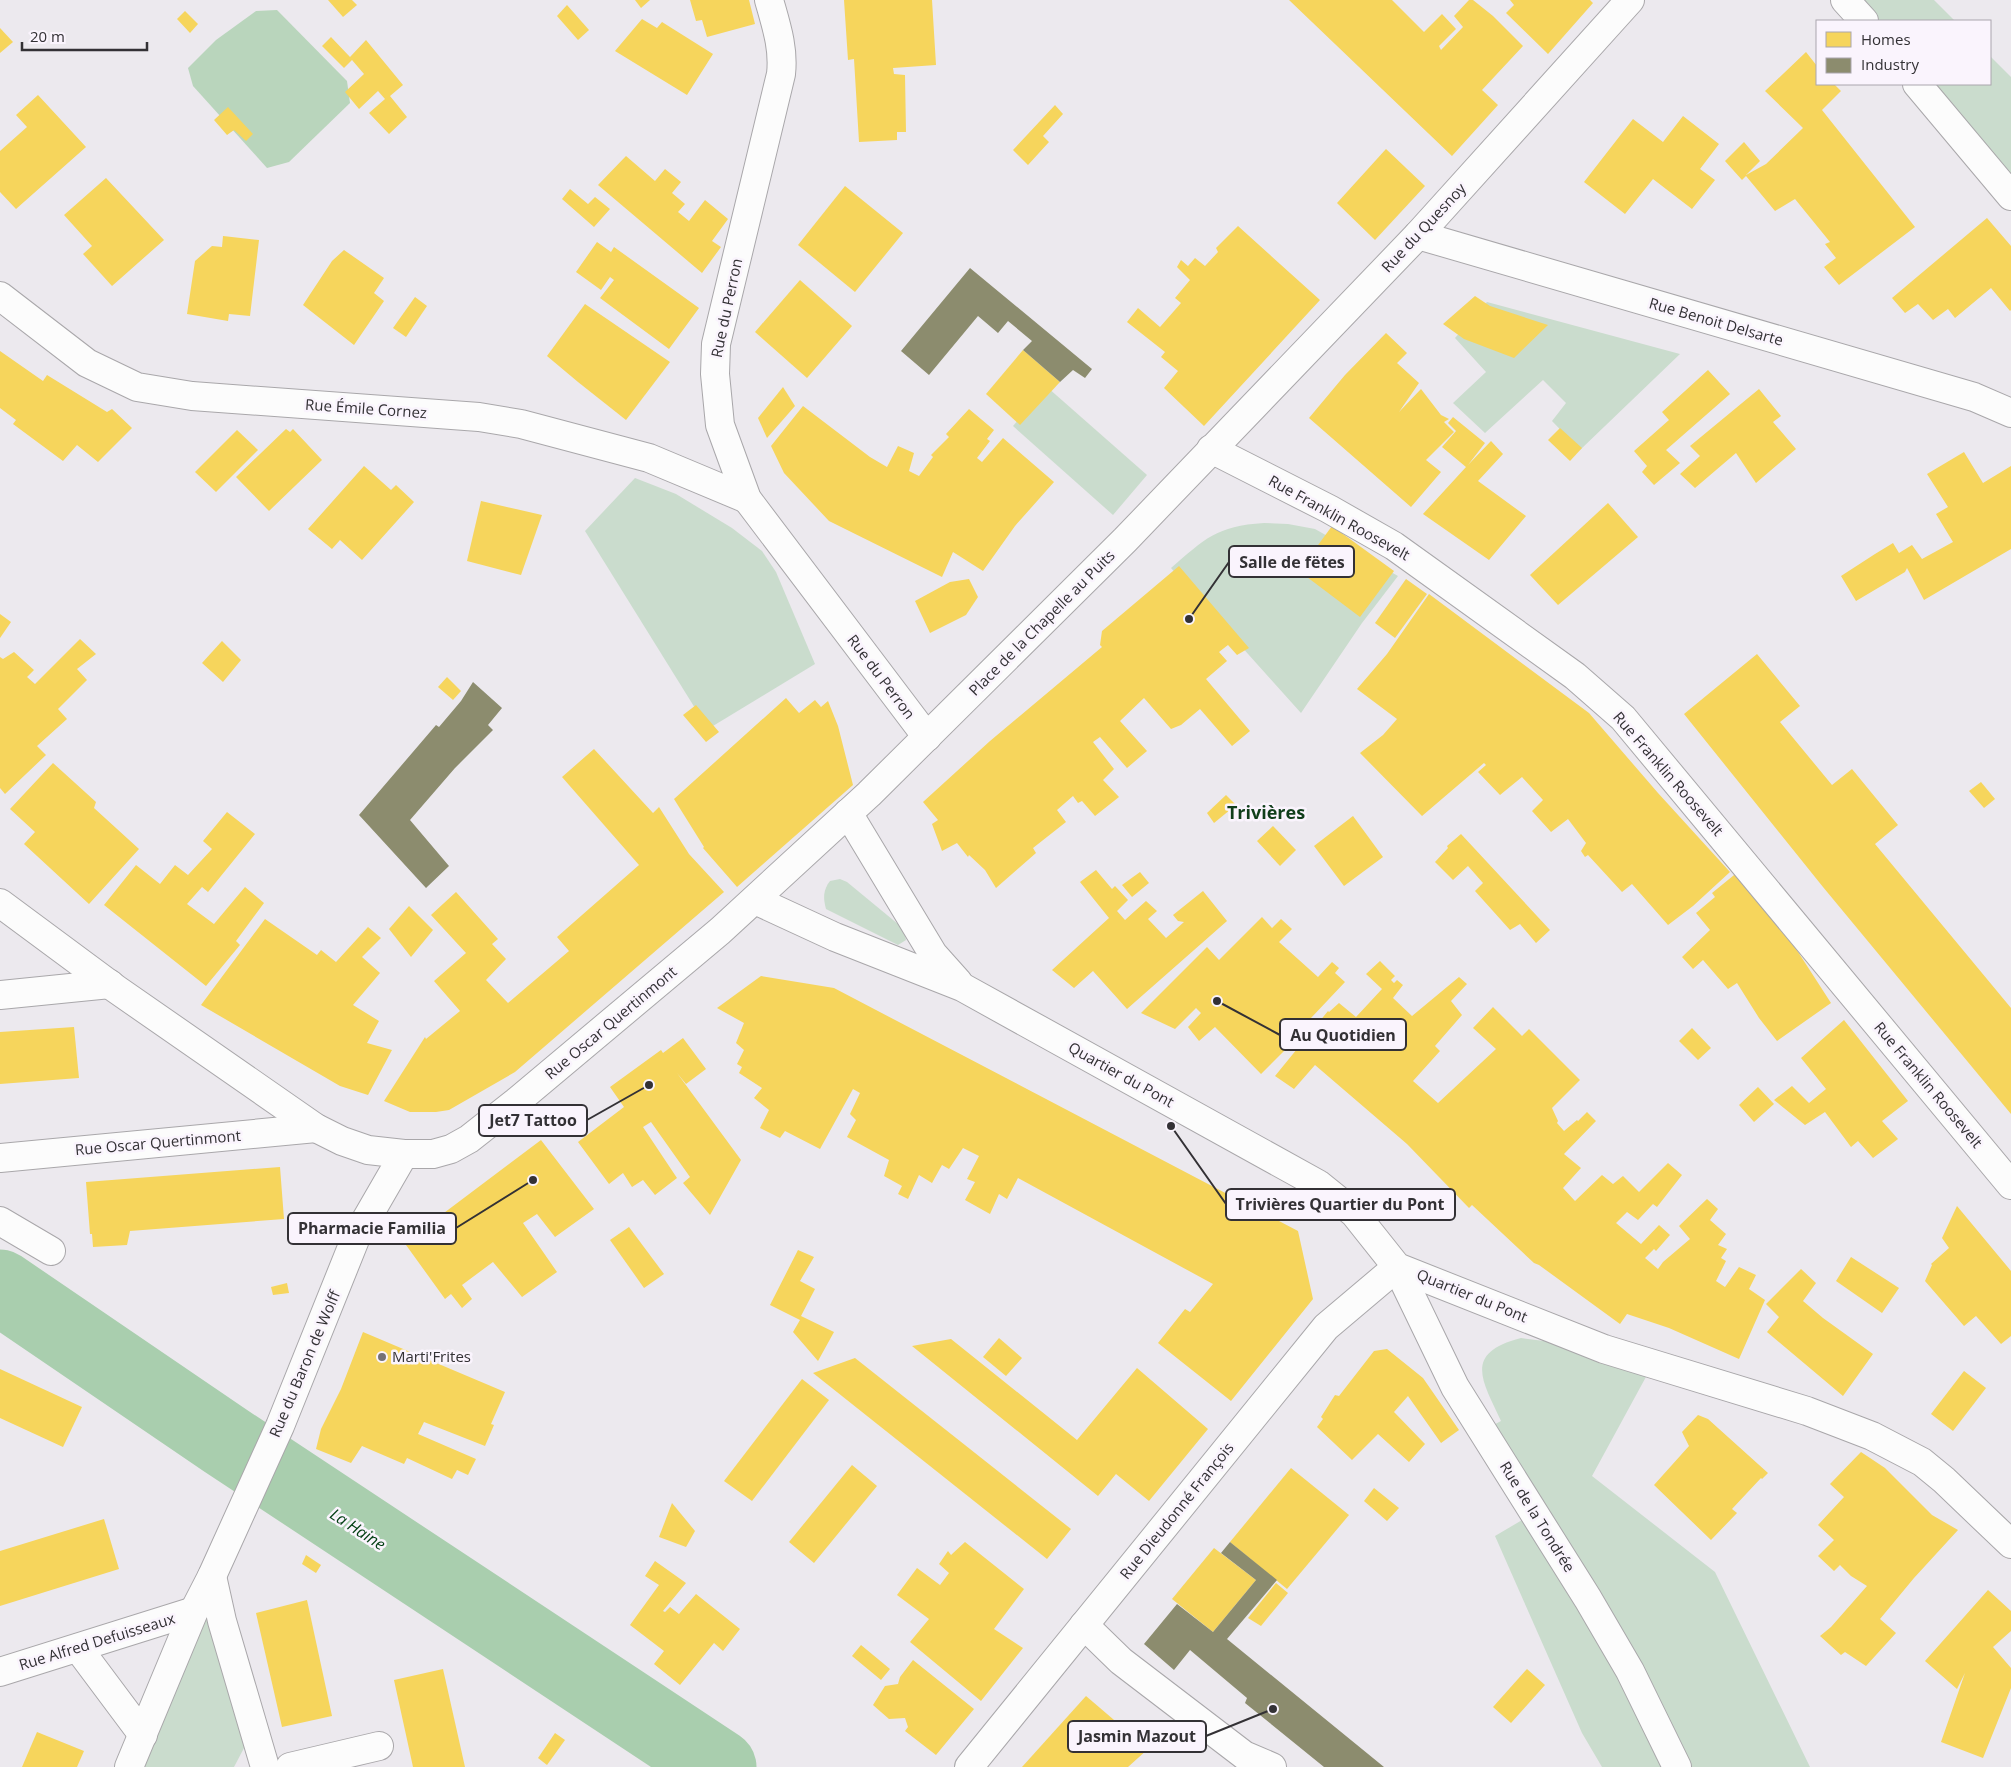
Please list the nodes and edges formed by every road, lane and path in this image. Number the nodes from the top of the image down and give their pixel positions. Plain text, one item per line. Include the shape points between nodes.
1 (770, 0) edge
2 (1630, 0) edge
3 (1845, 0) edge
4 (1863, 20) edge
5 (1918, 85) edge
6 (2011, 196) edge
7 (1418, 236) junction
8 (0, 296) edge
9 (2011, 413) edge
10 (1211, 449) junction
11 (747, 499) junction
12 (927, 737) junction
13 (869, 794) joint
14 (848, 813) junction
15 (756, 900) junction
16 (0, 904) edge
17 (110, 984) junction
18 (962, 987) junction
19 (0, 995) edge
20 (316, 1128) junction
21 (404, 1154) junction
22 (0, 1158) edge
23 (2011, 1185) edge
24 (0, 1221) edge
25 (51, 1251) dead end
26 (1398, 1267) junction
27 (2011, 1544) edge
28 (212, 1576) junction
29 (194, 1611) junction
30 (1084, 1625) junction
31 (78, 1648) junction
32 (0, 1672) edge
33 (143, 1735) junction
34 (378, 1746) dead end
35 (129, 1767) edge
36 (265, 1767) edge
37 (290, 1767) edge
38 (969, 1767) edge
39 (1272, 1767) edge
40 (1677, 1767) edge

1 - 11 street, Rue du Perron via 781,44 781,74 716,344 720,425
2 - 7 street, Rue du Quesnoy
3 - 4 street
5 - 6 street
7 - 9 street, Rue Benoit Delsarte via 1974,397
7 - 10 street, Rue du Quesnoy
8 - 11 street, Rue Émile Cornez via 87,363 137,387 192,396 479,417 522,424 649,458
10 - 12 street, Place de la Chapelle au Puits via 1125,540
10 - 23 street, Rue Franklin Roosevelt via 1394,546 1575,676 1623,718
11 - 12 street, Rue du Perron
12 - 13 street, Place de la Chapelle au Puits
13 - 14 street, Rue Oscar Quertinmont
14 - 15 street, Rue Oscar Quertinmont
14 - 18 street via 933,954
15 - 18 street via 835,937
15 - 21 street, Rue Oscar Quertinmont via 596,1037 469,1139 433,1154
16 - 17 street, Rue Oscar Quertinmont
17 - 19 street
17 - 20 street, Rue Oscar Quertinmont
18 - 26 street, Quartier du Pont via 1318,1184 1354,1213
20 - 21 street, Rue Oscar Quertinmont via 368,1150
20 - 22 street, Rue Oscar Quertinmont
21 - 28 street, Rue du Baron de Wolff via 356,1237 280,1426
24 - 25 street
26 - 27 street, Quartier du Pont via 1604,1349 1807,1411 1872,1436 1922,1462
26 - 30 street, Rue Dieudonné François via 1326,1327
26 - 40 street, Rue de la Tondrée via 1455,1387 1588,1599 1630,1671
28 - 29 street, Rue du Baron de Wolff
28 - 36 street
29 - 31 street, Rue Alfred Defuisseaux
29 - 33 street, Rue du Baron de Wolff
30 - 38 street, Rue Dieudonné François
30 - 39 street via 1121,1661 1236,1749
31 - 32 street, Rue Alfred Defuisseaux
31 - 33 street
33 - 35 street, Rue du Baron de Wolff
34 - 37 street

